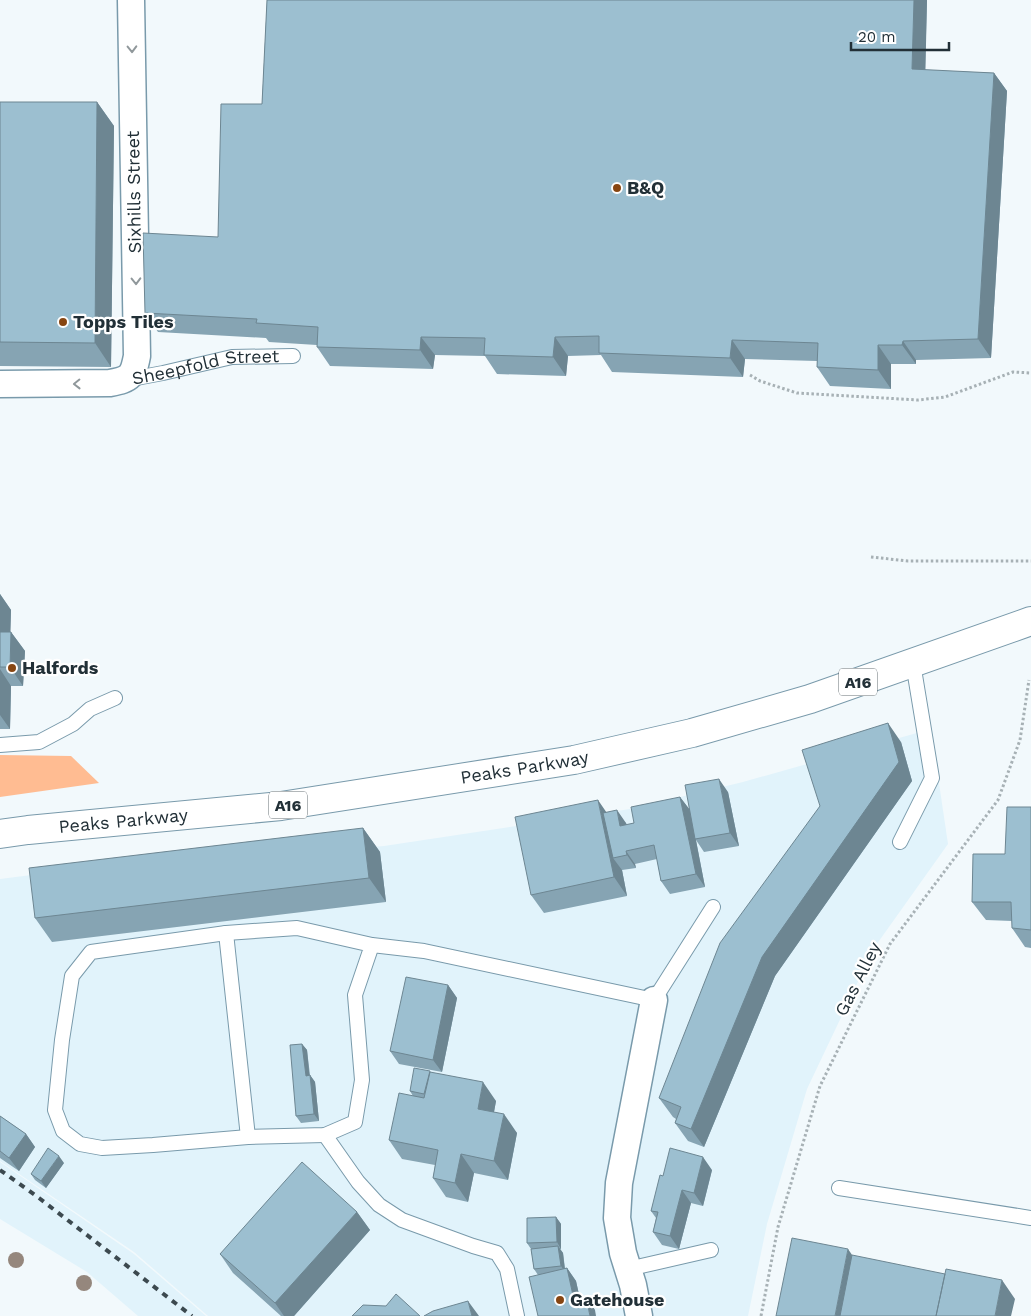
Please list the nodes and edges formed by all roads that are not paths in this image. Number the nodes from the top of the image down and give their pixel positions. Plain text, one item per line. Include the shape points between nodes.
1 (131, 0) edge
2 (293, 356) dead end
3 (125, 380) junction
4 (0, 384) edge
5 (1031, 622) edge
6 (913, 663) junction
7 (115, 698) dead end
8 (0, 745) edge
9 (0, 834) edge
10 (900, 842) dead end
11 (713, 907) dead end
12 (226, 933) junction
13 (372, 945) junction
14 (654, 1000) junction
15 (325, 1135) junction
16 (248, 1137) junction
17 (839, 1188) dead end
18 (1031, 1218) edge
19 (711, 1250) dead end
20 (628, 1269) junction
21 (517, 1316) edge
22 (639, 1316) edge

1 -> 3 street, Sixhills Street via 137,356 134,370
2 - 3 lane, Sheepfold Street via 232,357
3 -> 4 street, Sheepfold Street via 110,383
5 - 6 highway, Peaks Parkway / A16
6 - 9 highway, Peaks Parkway / A16 via 810,699 692,733 574,760 281,806
6 - 10 lane via 932,778
7 - 8 lane via 90,709 73,724 39,742
11 - 14 lane
12 - 13 lane via 297,928
12 - 16 lane
12 - 16 lane via 91,952 72,976 55,1110 63,1131 80,1144 102,1148
13 - 14 lane via 424,952
13 - 15 lane via 355,995 362,1080 355,1122
14 - 20 street via 619,1183 617,1218
15 - 16 lane
15 - 21 lane via 358,1182 380,1205 402,1220 497,1253 507,1269
17 - 18 lane
19 - 20 lane
20 - 22 street

